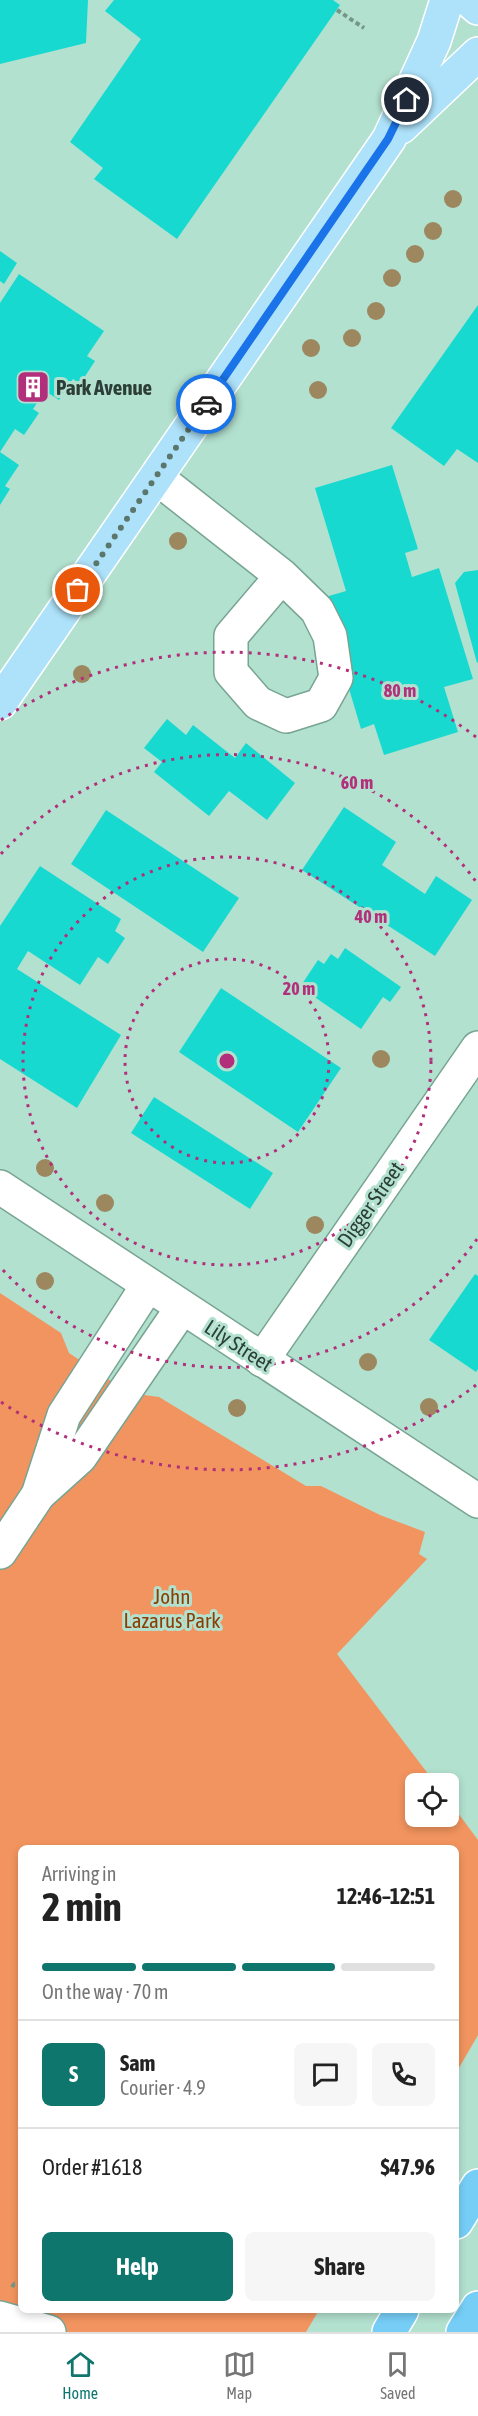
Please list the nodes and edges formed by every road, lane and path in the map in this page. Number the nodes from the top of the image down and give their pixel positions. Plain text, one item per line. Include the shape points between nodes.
1 (447, 0) edge
2 (469, 0) edge
3 (478, 8) edge
4 (337, 10) dead end
5 (364, 28) dead end
6 (478, 54) edge
7 (388, 139) junction
8 (156, 477) junction
9 (282, 576) dead end
10 (0, 703) edge
11 (478, 1048) edge
12 (0, 1187) edge
13 (148, 1285) junction
14 (182, 1308) junction
15 (262, 1360) junction
16 (38, 1495) junction
17 (478, 1501) edge
18 (0, 1552) edge
19 (478, 2186) edge
20 (459, 2217) edge
21 (478, 2308) edge
22 (400, 2313) edge
23 (0, 2318) edge
24 (49, 2332) edge
25 (389, 2332) edge
26 (463, 2332) edge

1 - 7 main road via 434,41
2 - 3 main road
4 - 5 path
6 - 7 main road
7 - 8 main road
8 - 9 street
8 - 10 main road
11 - 15 street, Digger Street
12 - 13 street, Lily Street
13 - 14 street, Lily Street
13 - 16 street via 64,1415
14 - 15 street, Lily Street
14 - 16 street via 80,1457
15 - 17 street, Lily Street
16 - 18 street
19 - 20 highway
21 - 26 highway
22 - 25 highway
23 - 24 street

